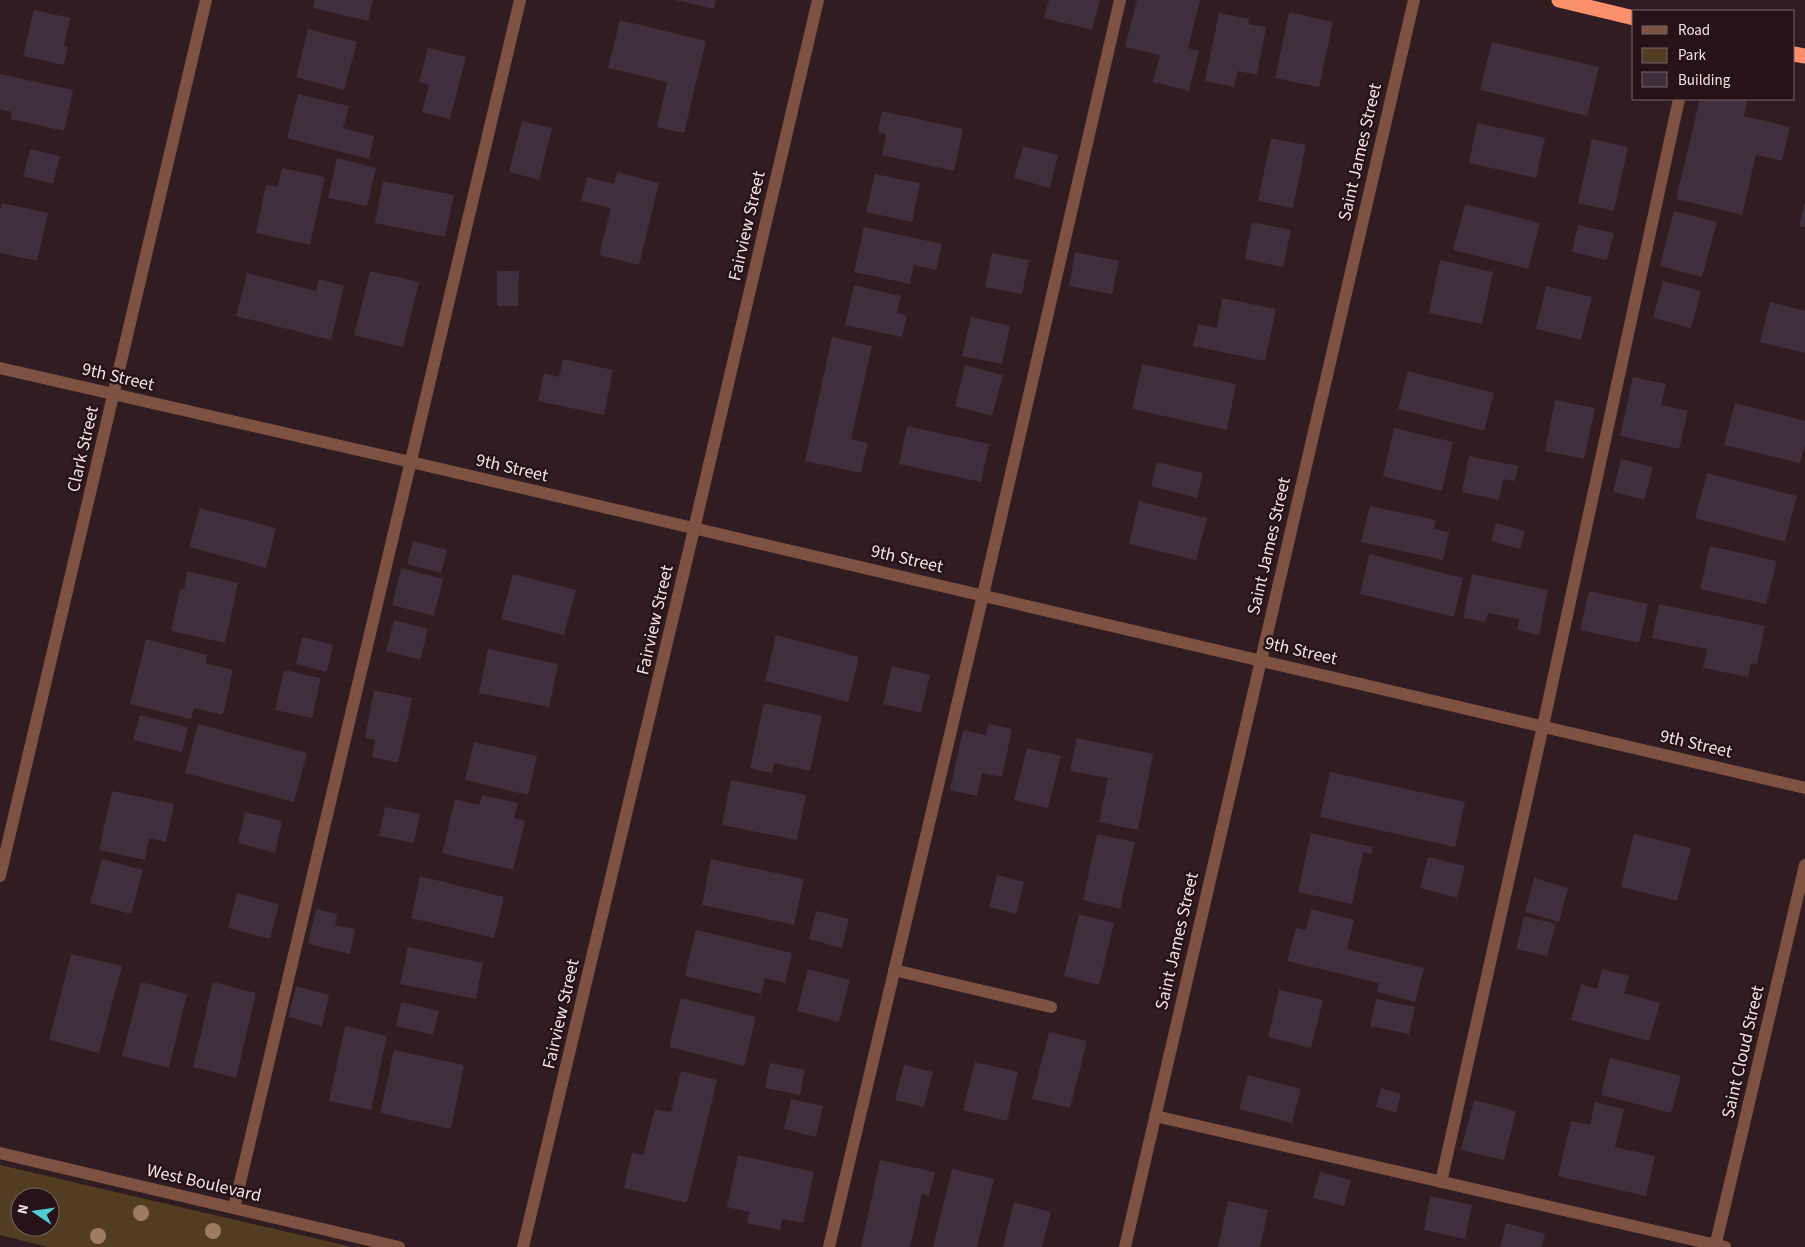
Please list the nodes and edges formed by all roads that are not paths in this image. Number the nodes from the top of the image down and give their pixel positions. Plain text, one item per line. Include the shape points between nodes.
1 (206, 0) edge
2 (520, 0) edge
3 (818, 0) edge
4 (1120, 0) edge
5 (1414, 0) edge
6 (1559, 0) edge
7 (1632, 18) edge
8 (1678, 100) edge
9 (0, 368) edge
10 (113, 394) junction
11 (411, 462) junction
12 (694, 529) junction
13 (983, 595) junction
14 (1261, 660) junction
15 (1544, 726) junction
16 (1805, 788) edge
17 (1805, 865) edge
18 (0, 876) edge
19 (894, 970) junction
20 (1051, 1007) dead end
21 (1155, 1116) junction
22 (0, 1153) edge
23 (1440, 1182) junction
24 (234, 1208) junction
25 (1719, 1246) edge
26 (399, 1247) edge
27 (523, 1247) edge
28 (829, 1247) edge
29 (1125, 1247) edge

1 - 10 street, Clark Street
2 - 11 street
3 - 12 street, Fairview Street
4 - 13 street
5 - 14 street, Saint James Street
6 - 7 highway
8 - 15 street
9 - 10 street, 9th Street
10 - 11 street, 9th Street
10 - 18 street, Clark Street
11 - 12 street, 9th Street
11 - 24 street
12 - 13 street, 9th Street
12 - 27 street, Fairview Street
13 - 14 street, 9th Street
13 - 19 street
14 - 15 street, 9th Street
14 - 21 street, Saint James Street
15 - 16 street, 9th Street
15 - 23 street
17 - 25 street, Saint Cloud Street
19 - 20 street
19 - 28 street
21 - 23 street
21 - 29 street, Saint James Street
22 - 24 street, West Boulevard
23 - 25 street
24 - 26 street, West Boulevard

